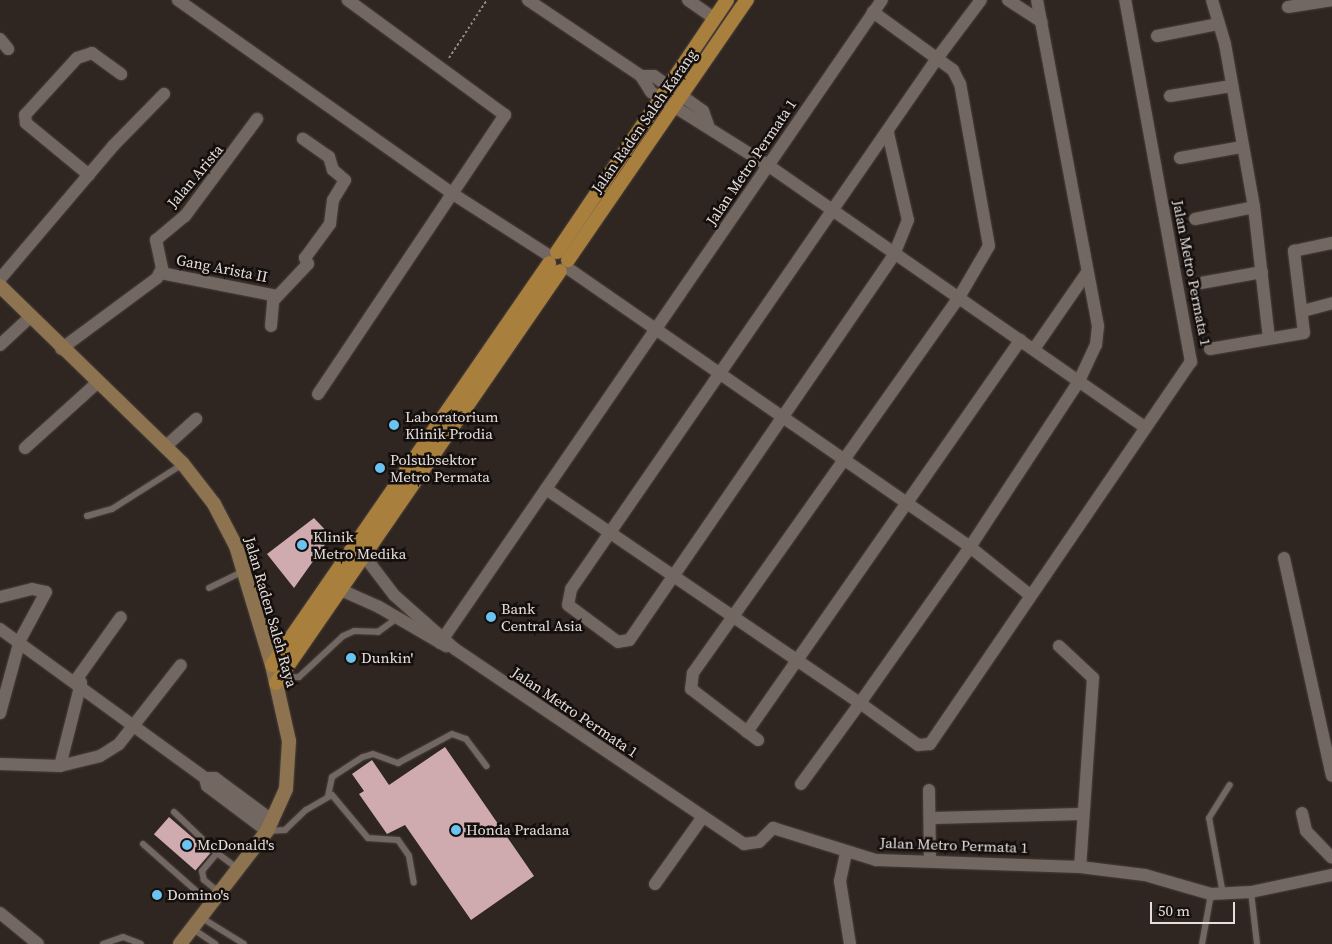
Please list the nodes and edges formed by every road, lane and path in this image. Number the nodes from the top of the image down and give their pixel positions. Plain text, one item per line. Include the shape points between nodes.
1 (178, 0) edge
2 (348, 0) edge
3 (487, 0) edge
4 (528, 0) edge
5 (688, 0) edge
6 (727, 0) edge
7 (747, 0) edge
8 (882, 0) edge
9 (981, 0) edge
10 (1008, 0) edge
11 (1037, 0) edge
12 (1125, 0) edge
13 (1212, 0) edge
14 (1332, 0) edge
15 (1287, 3) edge
16 (1275, 8) dead end
17 (872, 12) junction
18 (714, 18) junction
19 (1042, 22) junction
20 (1219, 24) junction
21 (1157, 36) dead end
22 (938, 57) junction
23 (443, 67) junction
24 (121, 74) dead end
25 (641, 76) junction
26 (668, 86) junction
27 (1231, 86) junction
28 (164, 94) dead end
29 (682, 96) junction
30 (1170, 96) dead end
31 (660, 98) junction
32 (674, 108) junction
33 (258, 119) dead end
34 (708, 125) junction
35 (888, 133) junction
36 (303, 139) dead end
37 (1242, 147) junction
38 (1180, 158) dead end
39 (769, 166) junction
40 (89, 175) junction
41 (453, 194) junction
42 (1254, 207) junction
43 (834, 211) junction
44 (1195, 218) dead end
45 (1332, 243) edge
46 (894, 255) junction
47 (558, 261) junction
48 (1262, 272) junction
49 (161, 273) junction
50 (1086, 274) junction
51 (0, 279) edge
52 (1200, 283) dead end
53 (0, 286) edge
54 (277, 296) junction
55 (958, 299) junction
56 (1332, 304) edge
57 (1303, 310) junction
58 (30, 317) junction
59 (272, 326) dead end
60 (656, 330) junction
61 (1269, 338) junction
62 (1020, 340) junction
63 (0, 345) edge
64 (61, 349) junction
65 (1034, 349) junction
66 (1210, 349) dead end
67 (722, 376) junction
68 (1079, 381) junction
69 (97, 383) junction
70 (318, 394) dead end
71 (196, 419) dead end
72 (782, 419) junction
73 (1146, 427) junction
74 (164, 447) junction
75 (25, 448) dead end
76 (844, 461) junction
77 (183, 464) junction
78 (546, 489) junction
79 (906, 504) junction
80 (87, 516) dead end
81 (610, 531) junction
82 (355, 546) junction
83 (970, 548) junction
84 (368, 554) junction
85 (1284, 558) dead end
86 (245, 570) junction
87 (674, 576) junction
88 (329, 584) junction
89 (209, 588) dead end
90 (342, 592) junction
91 (1030, 595) junction
92 (0, 597) edge
93 (121, 617) dead end
94 (735, 617) junction
95 (397, 618) junction
96 (0, 629) edge
97 (20, 640) junction
98 (442, 640) junction
99 (1059, 646) dead end
100 (798, 658) junction
101 (182, 665) dead end
102 (272, 665) junction
103 (278, 681) junction
104 (79, 682) junction
105 (860, 702) junction
106 (0, 713) edge
107 (135, 726) junction
108 (747, 732) junction
109 (758, 740) dead end
110 (0, 764) edge
111 (60, 766) junction
112 (486, 766) dead end
113 (1332, 776) edge
114 (801, 784) dead end
115 (1230, 785) dead end
116 (929, 790) dead end
117 (328, 796) junction
118 (174, 812) dead end
119 (1302, 813) dead end
120 (1082, 814) junction
121 (702, 818) junction
122 (931, 818) junction
123 (270, 826) junction
124 (143, 844) dead end
125 (217, 853) junction
126 (846, 853) junction
127 (1332, 858) edge
128 (930, 861) junction
129 (1080, 867) junction
130 (239, 870) junction
131 (1332, 876) edge
132 (414, 883) dead end
133 (655, 884) dead end
134 (1251, 892) junction
135 (1217, 894) junction
136 (216, 899) junction
137 (0, 913) edge
138 (202, 918) junction
139 (193, 929) junction
140 (33, 943) edge
141 (103, 944) edge
142 (140, 944) edge
143 (180, 944) edge
144 (215, 944) edge
145 (244, 944) edge
146 (850, 944) edge
147 (1202, 944) edge
148 (1257, 944) edge

1 - 41 street
2 - 23 street
3 - 23 path
4 - 25 street
5 - 18 street
6 - 18 main road, Jalan Raden Saleh Karang
7 - 29 main road, Jalan Raden Saleh Karang
8 - 17 street, Jalan Metro Permata 1
9 - 22 street
10 - 19 street
11 - 19 street
12 - 73 street, Jalan Metro Permata 1 via 1192,355
13 - 20 street
14 - 15 street
15 - 16 street
17 - 22 street
17 - 39 street, Jalan Metro Permata 1
18 - 26 main road, Jalan Raden Saleh Karang
19 - 50 street
20 - 21 street
20 - 27 street
22 - 35 street
22 - 55 street via 953,70 960,84 989,246
23 - 41 street via 505,115
24 - 40 street via 92,53 77,58 25,115 26,123
25 - 26 street via 654,76
25 - 31 street via 646,89
26 - 29 street
26 - 31 main road, Jalan Raden Saleh Karang
27 - 30 street
27 - 37 street
28 - 40 street
29 - 32 main road, Jalan Raden Saleh Karang
29 - 34 street via 703,110
31 - 32 street
31 - 47 main road, Jalan Raden Saleh Karang
32 - 34 street via 696,124
32 - 47 main road, Jalan Raden Saleh Karang
33 - 49 street, Jalan Arista via 185,216 156,240
34 - 39 street
35 - 43 street
35 - 46 street via 908,220
36 - 54 street via 329,157 333,170 345,180 333,200 330,224 304,258 308,264
37 - 38 street
37 - 42 street
39 - 43 street
39 - 60 street, Jalan Metro Permata 1
40 - 51 street
41 - 47 street
41 - 70 street
42 - 44 street
42 - 48 street
43 - 46 street
43 - 67 street
45 - 57 street via 1301,246 1294,251
46 - 55 street
46 - 72 street
47 - 60 street
47 - 82 main road, Jalan Raden Saleh Karang
47 - 84 main road, Jalan Raden Saleh Karang
48 - 52 street
48 - 61 street
49 - 54 street, Gang Arista II
49 - 64 street
50 - 65 street
50 - 68 street via 1099,334
53 - 58 main road, Jalan Raden Saleh Raya
54 - 59 street
55 - 62 street
55 - 76 street
56 - 57 street
57 - 61 street via 1304,333
58 - 63 street
58 - 64 main road, Jalan Raden Saleh Raya
60 - 67 street
60 - 78 street, Jalan Metro Permata 1
61 - 66 street
62 - 65 street
62 - 79 street
64 - 69 main road, Jalan Raden Saleh Raya
65 - 68 street
67 - 72 street
67 - 81 street
68 - 73 street
68 - 83 street
69 - 74 main road, Jalan Raden Saleh Raya
69 - 75 street
71 - 74 street
72 - 76 street
72 - 87 street
73 - 91 street, Jalan Metro Permata 1
74 - 77 main road, Jalan Raden Saleh Raya
76 - 79 street
76 - 94 street
77 - 80 lane via 112,509
77 - 86 main road, Jalan Raden Saleh Raya via 231,534
78 - 81 street, Jalan Metro Permata 1
78 - 98 street, Jalan Metro Permata 1
79 - 83 street
79 - 100 street
81 - 87 street, Jalan Metro Permata 1
81 - 87 street via 567,603 612,638 626,643
82 - 84 street, Jalan Metro Permata 1
82 - 88 main road, Jalan Raden Saleh Karang
83 - 91 street
83 - 105 street
84 - 90 main road, Jalan Raden Saleh Karang
84 - 98 street, Jalan Metro Permata 1 via 394,595
85 - 113 street
86 - 89 lane
86 - 102 main road, Jalan Raden Saleh Raya
87 - 94 street, Jalan Metro Permata 1
88 - 90 street, Jalan Metro Permata 1
88 - 102 main road, Jalan Raden Saleh Karang
90 - 95 street, Jalan Metro Permata 1
90 - 103 main road, Jalan Raden Saleh Karang
91 - 105 street, Jalan Metro Permata 1 via 927,746 918,745
92 - 97 street via 32,590 46,592
93 - 104 street
94 - 100 street, Jalan Metro Permata 1
94 - 108 street via 689,683 703,701
95 - 98 street, Jalan Metro Permata 1
95 - 103 lane via 378,632 354,631 343,636 299,677
96 - 97 street
97 - 104 street
97 - 106 street
98 - 121 street, Jalan Metro Permata 1
99 - 120 street via 1093,678
100 - 105 street, Jalan Metro Permata 1
100 - 108 street
101 - 107 street
102 - 103 main road, Jalan Raden Saleh Raya
103 - 123 main road, Jalan Raden Saleh Raya via 290,767
104 - 107 street
104 - 111 street
105 - 114 street
107 - 111 street via 119,744 100,756
107 - 123 street via 205,778 207,786
108 - 109 street
110 - 111 street
112 - 117 lane via 466,739 452,734 398,763 373,754 363,757 332,777
115 - 135 lane via 1209,818
116 - 122 street
117 - 123 lane via 286,830
117 - 132 lane via 335,797 368,838 398,840 409,856
118 - 125 lane
119 - 127 street via 1306,831
120 - 122 street
120 - 129 street
121 - 126 street, Jalan Metro Permata 1 via 744,844 758,842 773,828
121 - 133 street
122 - 128 street
123 - 130 main road, Jalan Raden Saleh Raya
124 - 136 lane
125 - 130 lane
125 - 136 lane via 202,876
126 - 128 street, Jalan Metro Permata 1 via 876,860
126 - 146 street via 840,881
128 - 129 street, Jalan Metro Permata 1
129 - 135 street, Jalan Metro Permata 1 via 1145,875
130 - 136 main road, Jalan Raden Saleh Raya
131 - 134 street, Jalan Metro Permata 1
134 - 135 street, Jalan Metro Permata 1
134 - 148 lane
135 - 147 lane
136 - 138 main road, Jalan Raden Saleh Raya
137 - 140 street
138 - 139 main road, Jalan Raden Saleh Raya
138 - 145 lane
139 - 143 main road, Jalan Raden Saleh Raya
139 - 144 lane
141 - 142 lane via 123,937

